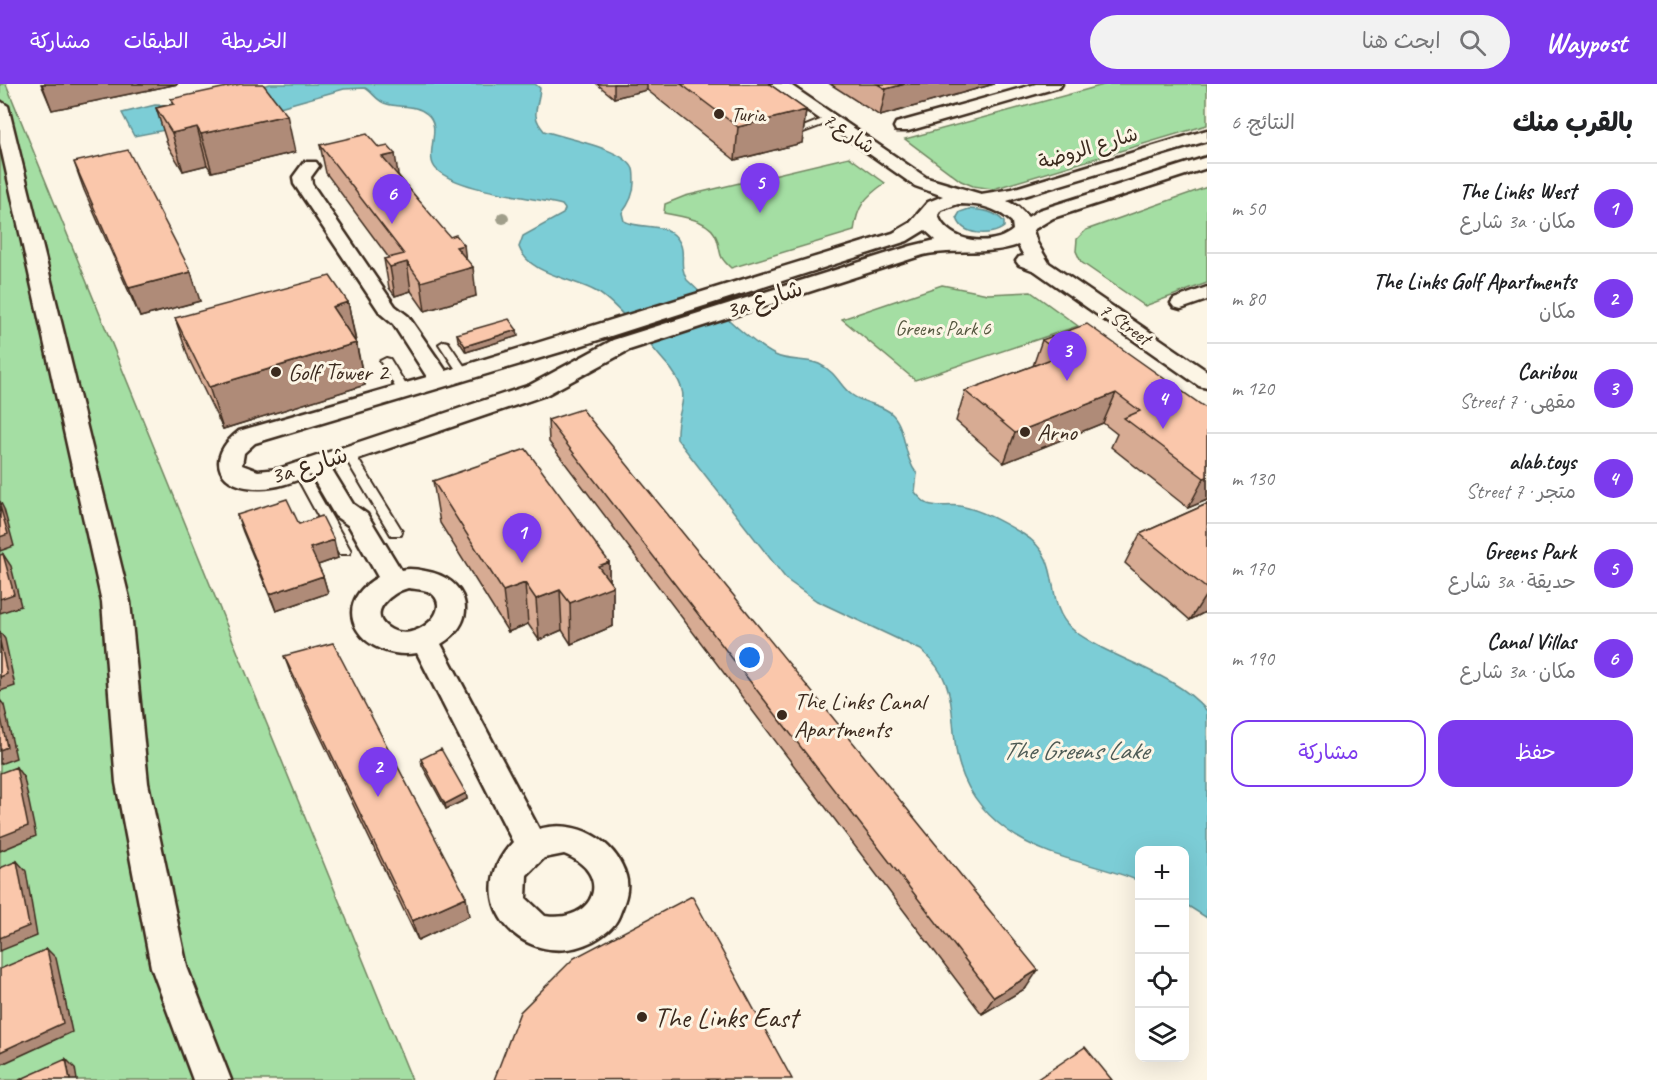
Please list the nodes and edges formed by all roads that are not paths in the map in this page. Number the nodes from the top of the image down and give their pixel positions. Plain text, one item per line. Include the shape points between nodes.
1 (778, 84) edge
2 (1044, 85) edge
3 (0, 106) edge
4 (830, 119) junction
5 (902, 127) dead end
6 (787, 132) edge
7 (1207, 135) edge
8 (1207, 162) edge
9 (310, 166) dead end
10 (921, 182) junction
11 (975, 199) junction
12 (929, 212) junction
13 (1023, 230) junction
14 (974, 246) junction
15 (1042, 267) junction
16 (1207, 293) edge
17 (1182, 303) dead end
18 (613, 337) junction
19 (444, 344) dead end
20 (513, 357) junction
21 (386, 361) dead end
22 (463, 372) junction
23 (1207, 381) edge
24 (422, 384) junction
25 (538, 390) junction
26 (324, 462) junction
27 (396, 532) dead end
28 (344, 551) dead end
29 (394, 581) junction
30 (425, 640) junction
31 (532, 847) dead end
32 (212, 1080) edge

1 - 4 street, شارع 7
2 - 5 street
3 - 32 street via 116,602 132,783 170,967
4 - 6 lane
4 - 10 street, شارع 7
7 - 11 street, شارع الروضة via 1015,194
8 - 13 street via 1046,214
9 - 24 street via 302,177 303,184 388,310 389,323
10 - 11 street, شارع 7
10 - 12 street via 928,195
11 - 12 street, شارع الروضة via 946,200
11 - 13 street, شارع 7 via 1016,213
12 - 14 street via 928,221 938,233
12 - 18 street, 3a شارع via 918,227 900,237 720,292
13 - 14 street via 1012,242
13 - 15 street
14 - 15 street
14 - 18 street, 3a شارع via 942,245 918,250 739,307
15 - 23 street, 7 Street
16 - 17 street
18 - 20 street, 3a شارع
18 - 25 street, 3a شارع via 600,354
19 - 22 lane
20 - 22 street, 3a شارع
20 - 25 street via 541,369 543,383
21 - 24 lane
22 - 24 street, 3a شارع
24 - 26 street, 3a شارع via 247,437 229,457 230,468 239,476 254,480 271,479
25 - 26 street, 3a شارع
26 - 27 lane
26 - 28 lane
26 - 29 street via 344,510 358,520
29 - 30 street via 433,581 449,595 451,615 446,625
29 - 30 street via 373,595 367,605 368,625 384,640
30 - 31 street

